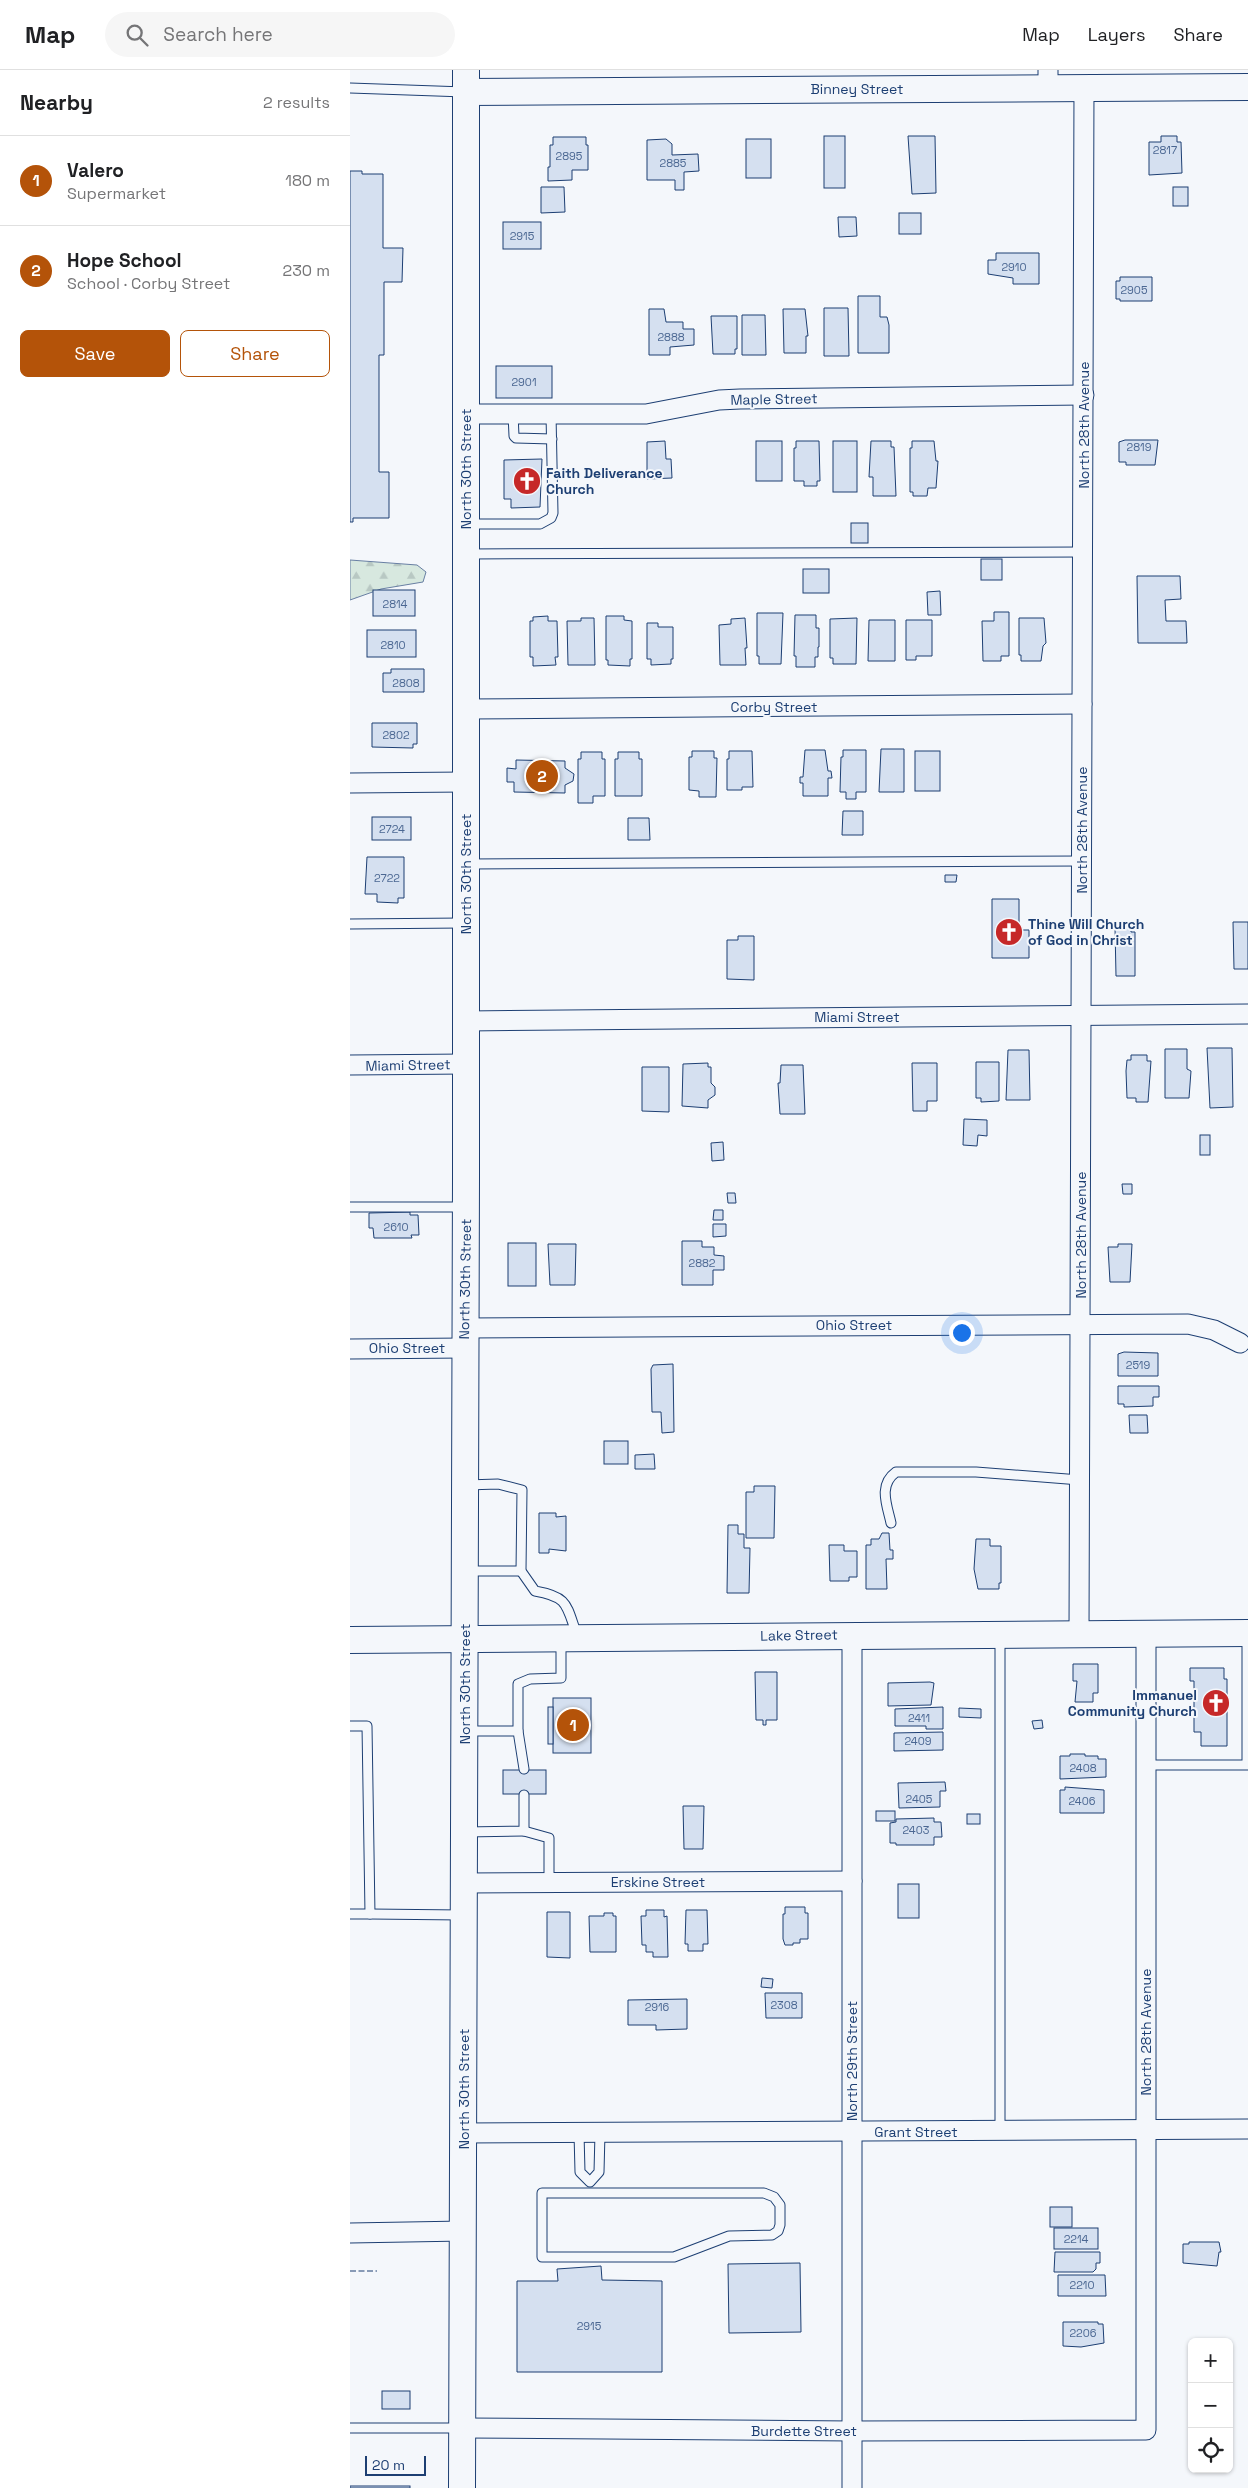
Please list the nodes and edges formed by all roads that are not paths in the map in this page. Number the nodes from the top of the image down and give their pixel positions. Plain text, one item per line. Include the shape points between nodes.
1 (1048, 79) edge
2 (466, 81) edge
3 (1248, 86) edge
4 (350, 88) edge
5 (1084, 88) junction
6 (1084, 395) junction
7 (466, 414) junction
8 (513, 414) junction
9 (551, 414) junction
10 (552, 439) junction
11 (466, 524) junction
12 (1084, 552) junction
13 (466, 554) junction
14 (1082, 704) junction
15 (466, 709) junction
16 (466, 782) junction
17 (350, 783) edge
18 (1082, 861) junction
19 (466, 864) junction
20 (466, 923) junction
21 (350, 924) edge
22 (1248, 1014) edge
23 (1082, 1016) junction
24 (466, 1021) junction
25 (466, 1064) junction
26 (350, 1065) edge
27 (350, 1207) edge
28 (466, 1207) junction
29 (1081, 1324) junction
30 (465, 1338) junction
31 (1240, 1343) dead end
32 (350, 1348) edge
33 (1080, 1480) junction
34 (465, 1485) junction
35 (892, 1523) dead end
36 (465, 1571) junction
37 (521, 1571) junction
38 (1079, 1633) junction
39 (1146, 1633) junction
40 (1247, 1633) edge
41 (852, 1634) junction
42 (1000, 1634) junction
43 (569, 1638) junction
44 (465, 1639) junction
45 (350, 1640) edge
46 (350, 1726) edge
47 (518, 1731) junction
48 (465, 1732) junction
49 (1146, 1765) junction
50 (524, 1769) dead end
51 (524, 1795) dead end
52 (524, 1831) junction
53 (465, 1832) junction
54 (852, 1880) junction
55 (465, 1883) junction
56 (549, 1883) junction
57 (350, 1914) edge
58 (370, 1914) junction
59 (465, 1915) junction
60 (1248, 2130) edge
61 (1000, 2131) junction
62 (1146, 2131) junction
63 (852, 2132) junction
64 (464, 2133) junction
65 (579, 2133) junction
66 (600, 2133) junction
67 (590, 2182) junction
68 (590, 2193) junction
69 (464, 2232) junction
70 (350, 2233) edge
71 (350, 2428) edge
72 (463, 2428) junction
73 (1146, 2430) joint
74 (852, 2431) junction
75 (462, 2488) edge
76 (852, 2488) edge

1 - 2 main road, Binney Street
1 - 5 main road, Binney Street
2 - 4 lane
2 - 7 main road, North 30th Street
3 - 5 main road, Binney Street
5 - 6 street, North 28th Avenue
6 - 9 street, Maple Street via 740,399 719,400 655,414
6 - 12 street, North 28th Avenue
7 - 8 street, Maple Street
7 - 11 main road, North 30th Street
8 - 9 street, Maple Street
8 - 10 lane via 516,438
9 - 10 lane
10 - 11 lane via 551,518 540,524
11 - 13 main road, North 30th Street
12 - 13 lane
12 - 14 street, North 28th Avenue
13 - 15 main road, North 30th Street
14 - 15 street, Corby Street
14 - 18 street, North 28th Avenue
15 - 16 main road, North 30th Street
16 - 17 street
16 - 19 main road, North 30th Street
18 - 19 lane
18 - 23 street, North 28th Avenue
19 - 20 main road, North 30th Street
20 - 21 lane
20 - 24 main road, North 30th Street
22 - 23 street, Miami Street
23 - 24 street, Miami Street
23 - 29 street, North 28th Avenue
24 - 25 main road, North 30th Street
25 - 26 street, Miami Street
25 - 28 main road, North 30th Street
27 - 28 lane
28 - 30 main road, North 30th Street
29 - 30 street, Ohio Street
29 - 31 street, Ohio Street via 1188,1324 1214,1330
29 - 33 street, North 28th Avenue
30 - 32 street, Ohio Street
30 - 34 main road, North 30th Street
33 - 35 lane via 976,1472 896,1472 889,1477 884,1491
33 - 38 street, North 28th Avenue
34 - 36 main road, North 30th Street
34 - 37 lane via 498,1484 522,1490
36 - 37 lane
36 - 44 main road, North 30th Street
37 - 43 lane via 535,1591 555,1594 562,1599
38 - 39 main road, Lake Street
38 - 42 main road, Lake Street
39 - 40 main road, Lake Street
39 - 49 street, North 28th Avenue
40 - 49 lane via 1247,1765
41 - 42 main road, Lake Street
41 - 43 main road, Lake Street
41 - 54 street, North 29th Street
42 - 61 lane
43 - 44 main road, Lake Street
43 - 47 lane via 561,1678 530,1679 518,1684
44 - 45 main road, Lake Street
44 - 48 main road, North 30th Street
46 - 58 lane via 367,1726
47 - 48 lane
47 - 50 lane
48 - 53 main road, North 30th Street
49 - 62 street, North 28th Avenue
51 - 52 lane
52 - 53 lane
52 - 56 lane via 549,1838
53 - 55 main road, North 30th Street
54 - 56 street, Erskine Street
54 - 63 street, North 29th Street
55 - 56 street, Erskine Street
55 - 59 main road, North 30th Street
57 - 58 lane
58 - 59 lane
59 - 64 main road, North 30th Street
60 - 62 street, Grant Street
61 - 62 street, Grant Street
61 - 63 street, Grant Street
62 - 73 street, North 28th Avenue
63 - 66 street, Grant Street
63 - 74 street, North 29th Street
64 - 65 street, Grant Street
64 - 69 main road, North 30th Street
65 - 66 street, Grant Street
65 - 67 lane via 580,2172
66 - 67 lane via 599,2172
67 - 68 lane
68 - 68 lane via 542,2193 542,2257 674,2257 729,2236 772,2235 780,2225 780,2205 774,2197 764,2193
69 - 70 street
69 - 72 main road, North 30th Street
71 - 72 lane
72 - 74 street, Burdette Street
72 - 75 main road, North 30th Street
73 - 74 street, Burdette Street
74 - 76 street, North 29th Street

